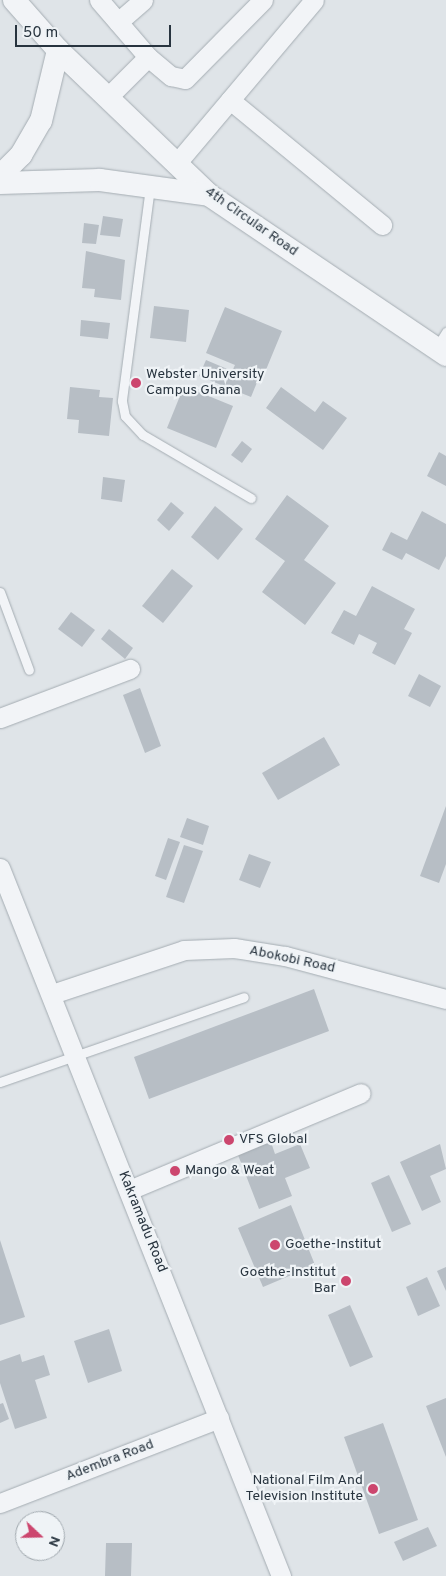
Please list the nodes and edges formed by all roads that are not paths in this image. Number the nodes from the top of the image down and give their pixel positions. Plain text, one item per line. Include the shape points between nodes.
1 (14, 0) edge
2 (99, 0) edge
3 (143, 0) edge
4 (263, 0) edge
5 (314, 0) edge
6 (118, 22) junction
7 (58, 50) junction
8 (148, 57) junction
9 (107, 98) junction
10 (230, 100) junction
11 (176, 164) junction
12 (0, 176) edge
13 (0, 183) edge
14 (150, 187) junction
15 (209, 195) junction
16 (382, 225) dead end
17 (443, 345) edge
18 (251, 498) dead end
19 (0, 592) edge
20 (130, 669) dead end
21 (29, 670) dead end
22 (0, 718) edge
23 (0, 868) edge
24 (52, 994) junction
25 (244, 997) dead end
26 (446, 999) edge
27 (76, 1056) junction
28 (0, 1082) edge
29 (361, 1093) dead end
30 (129, 1190) junction
31 (219, 1418) junction
32 (0, 1503) edge
33 (281, 1576) edge

1 - 7 street, 4th Circular Road
2 - 6 street
3 - 6 street
4 - 8 street via 185,79 172,76
5 - 10 street
6 - 8 street
7 - 9 street, 4th Circular Road
7 - 12 street via 41,121 21,155
8 - 9 street
9 - 11 street, 4th Circular Road
10 - 11 street
10 - 16 street
11 - 15 street, 4th Circular Road
13 - 14 street via 100,180
14 - 15 street
14 - 18 lane via 122,401 125,416 143,435
15 - 17 street, 4th Circular Road
19 - 21 lane
20 - 22 street
23 - 24 street, Kakramadu Road
24 - 26 street, Abokobi Road via 184,950 234,948 285,956
24 - 27 street, Kakramadu Road
25 - 27 lane
27 - 28 lane
27 - 30 street, Kakramadu Road
29 - 30 street
30 - 31 street, Kakramadu Road
31 - 32 street, Adembra Road
31 - 33 street, Kakramadu Road

